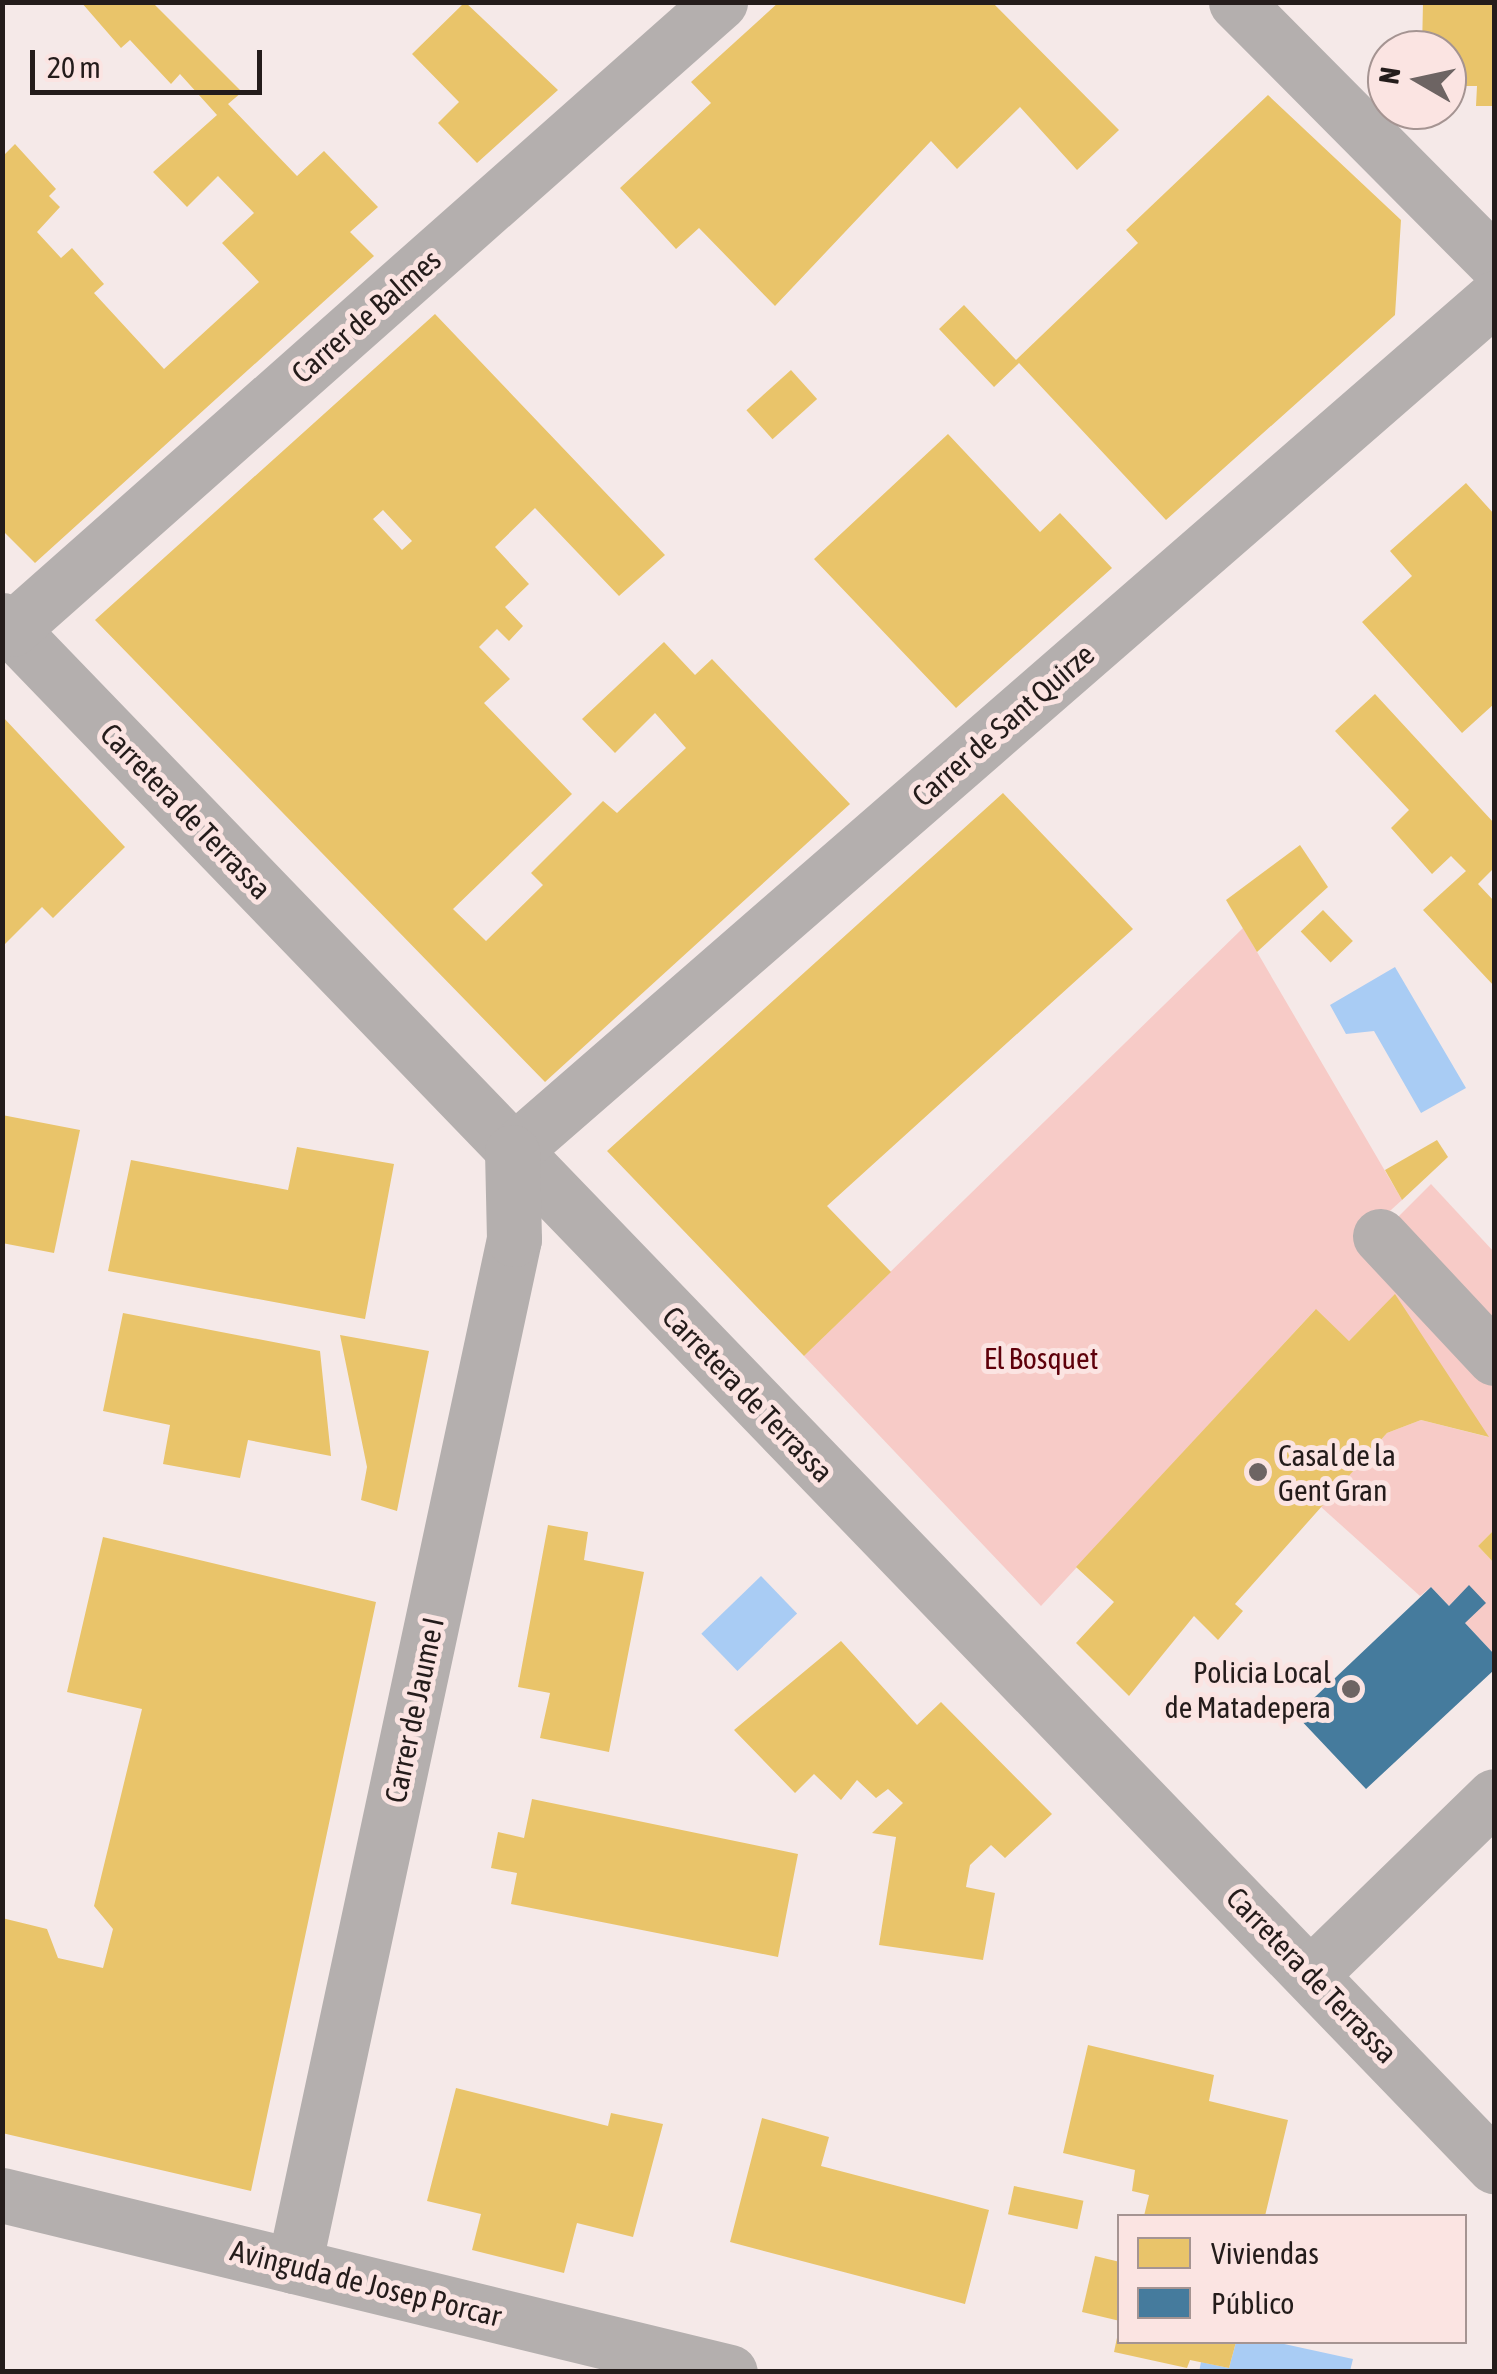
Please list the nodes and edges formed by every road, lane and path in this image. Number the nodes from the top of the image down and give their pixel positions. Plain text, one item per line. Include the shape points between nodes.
1 (720, 2) edge
2 (1236, 2) edge
3 (1494, 262) edge
4 (1494, 298) edge
5 (7, 625) edge
6 (512, 1152) junction
7 (1380, 1236) dead end
8 (1494, 1358) edge
9 (1494, 1796) edge
10 (1311, 1974) junction
11 (1494, 2166) edge
12 (2, 2195) edge
13 (294, 2266) junction
14 (730, 2372) edge

1 - 5 street, Carrer de Balmes
2 - 3 street
4 - 6 street, Carrer de Sant Quirze
5 - 6 street, Carretera de Terrassa
6 - 10 street, Carretera de Terrassa
6 - 13 street, Carrer de Jaume I via 514,1239
7 - 8 street
9 - 10 street
10 - 11 street, Carretera de Terrassa
12 - 13 street, Avinguda de Josep Porcar
13 - 14 street, Avinguda de Josep Porcar

